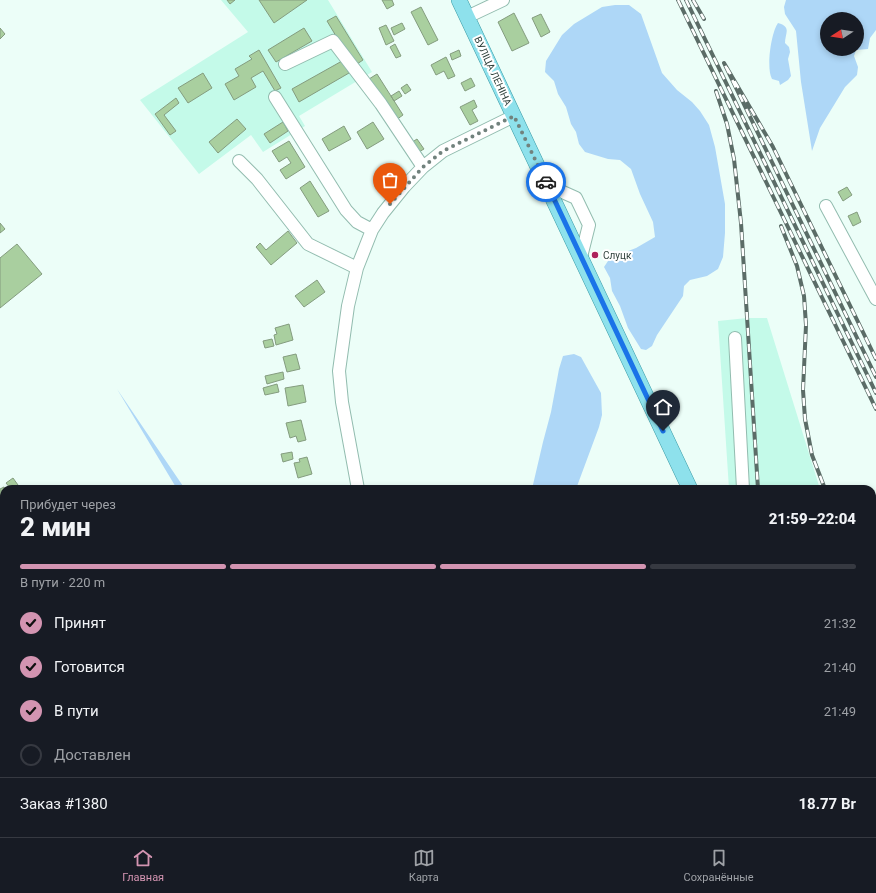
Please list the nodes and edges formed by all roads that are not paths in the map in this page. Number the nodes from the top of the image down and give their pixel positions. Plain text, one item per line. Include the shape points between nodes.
1 (459, 0) edge
2 (503, 0) edge
3 (467, 17) junction
4 (285, 64) dead end
5 (275, 97) dead end
6 (514, 116) junction
7 (239, 161) dead end
8 (423, 167) junction
9 (547, 185) junction
10 (826, 206) dead end
11 (372, 230) junction
12 (581, 258) junction
13 (357, 268) junction
14 (876, 299) edge
15 (735, 338) dead end
16 (357, 485) edge
17 (688, 485) edge
18 (743, 485) edge

1 - 3 main road, ВУЛІЦА ЛЕНІНА
2 - 3 street
3 - 6 main road, ВУЛІЦА ЛЕНІНА
4 - 8 street via 333,41 381,104
5 - 11 street via 346,210 357,222
6 - 8 street via 443,151
6 - 9 main road, ВУЛІЦА ЛЕНІНА
7 - 13 street via 257,179 308,244
8 - 11 street via 382,213
9 - 12 main road, ВУЛІЦА ЛЕНІНА
9 - 12 street via 576,198 590,225
10 - 14 street
11 - 13 street
12 - 17 main road, ВУЛІЦА ЛЕНІНА
13 - 16 street via 348,306 339,371
15 - 18 street

